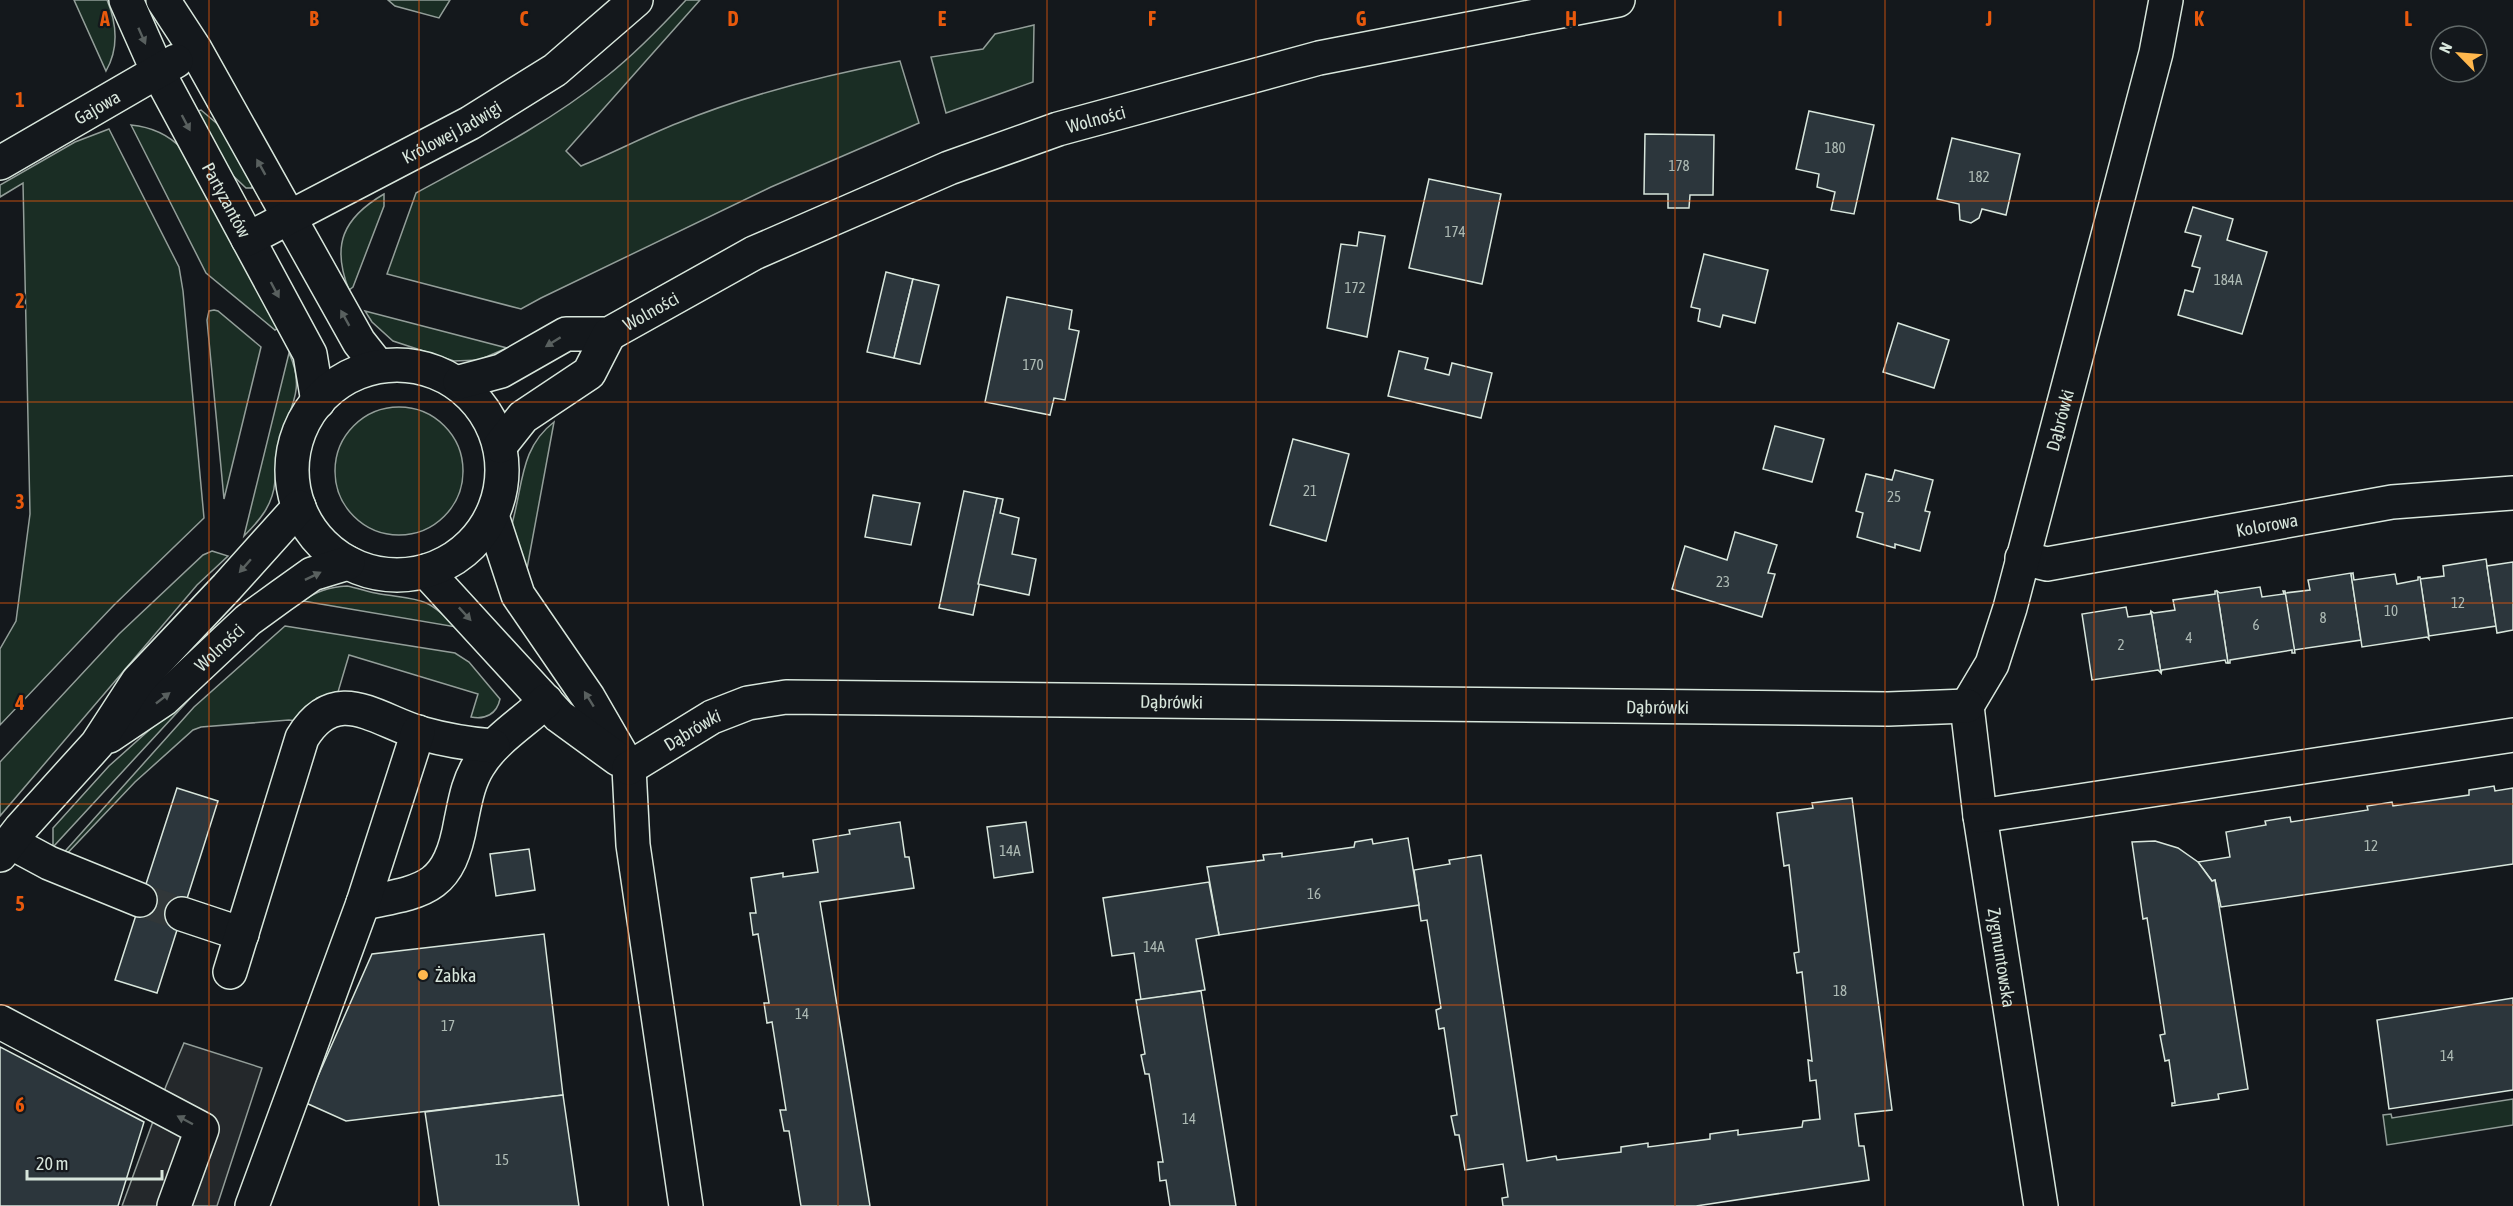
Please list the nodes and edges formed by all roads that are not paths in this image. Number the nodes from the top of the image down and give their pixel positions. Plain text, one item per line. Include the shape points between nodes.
1 (126, 0) edge
2 (163, 0) edge
3 (636, 0) edge
4 (1618, 0) edge
5 (2166, 0) edge
6 (195, 49) junction
7 (158, 72) junction
8 (0, 163) edge
9 (290, 218) junction
10 (248, 239) junction
11 (609, 334) junction
12 (378, 366) junction
13 (460, 382) junction
14 (318, 402) junction
15 (500, 446) junction
16 (2513, 493) edge
17 (299, 507) junction
18 (492, 516) junction
19 (2022, 558) junction
20 (348, 563) junction
21 (426, 571) junction
22 (546, 701) junction
23 (1967, 706) junction
24 (418, 732) junction
25 (2513, 735) edge
26 (97, 744) junction
27 (493, 746) junction
28 (629, 768) junction
29 (1980, 816) junction
30 (5, 848) edge
31 (140, 900) tunnel mouth
32 (363, 903) junction
33 (182, 914) tunnel mouth
34 (242, 934) junction
35 (230, 972) dead end
36 (0, 1022) edge
37 (174, 1206) edge
38 (252, 1206) edge
39 (686, 1206) edge
40 (2041, 1206) edge

1 -> 7 street, Partyzantów
2 - 6 street
3 - 9 street, Królowej Jadwigi via 555,70 470,123
4 - 11 street, Wolności via 1319,57 1058,129 949,168 754,253
5 - 19 street, Dąbrówki via 2156,53
6 - 7 street, Gajowa
9 -> 6 street
7 - 8 street, Gajowa
7 -> 10 street, Partyzantów
9 - 10 street, Królowej Jadwigi
12 -> 9 street via 359,342
10 -> 14 street, Partyzantów via 310,354
11 -> 13 street, Wolności via 566,334 501,371
11 - 15 street, Wolności via 589,373 523,417
12 - 13 street via 408,364
12 - 14 street via 353,374
13 - 15 street via 486,413
14 - 17 street via 298,436 292,472
15 - 18 street via 502,482
16 - 19 street, Kolorowa via 2392,502 2048,564
17 - 20 street via 310,529
17 -> 26 street, Wolności via 138,681
18 - 21 street via 476,540 453,559
28 -> 18 street via 588,697 518,595
19 - 23 street, Dąbrówki via 1992,664
20 - 21 street via 373,572 400,575
26 -> 20 street, Wolności via 164,699 248,620 312,574
21 -> 22 street
22 - 27 street
22 - 28 street via 559,716
23 - 28 street, Dąbrówki via 1888,709 786,697 748,703 712,717
23 - 29 street, Zygmuntowska
24 - 27 street via 461,744
24 - 32 street
24 - 34 street via 350,708 335,709 310,725
25 - 29 street
26 - 30 street, Wolności
27 - 32 street via 471,779 459,837 443,873 430,886 413,894
28 - 39 street via 633,845
29 - 40 street, Zygmuntowska
30 - 31 street
32 - 38 street
33 - 34 street
34 - 35 street
37 -> 36 street via 202,1129

